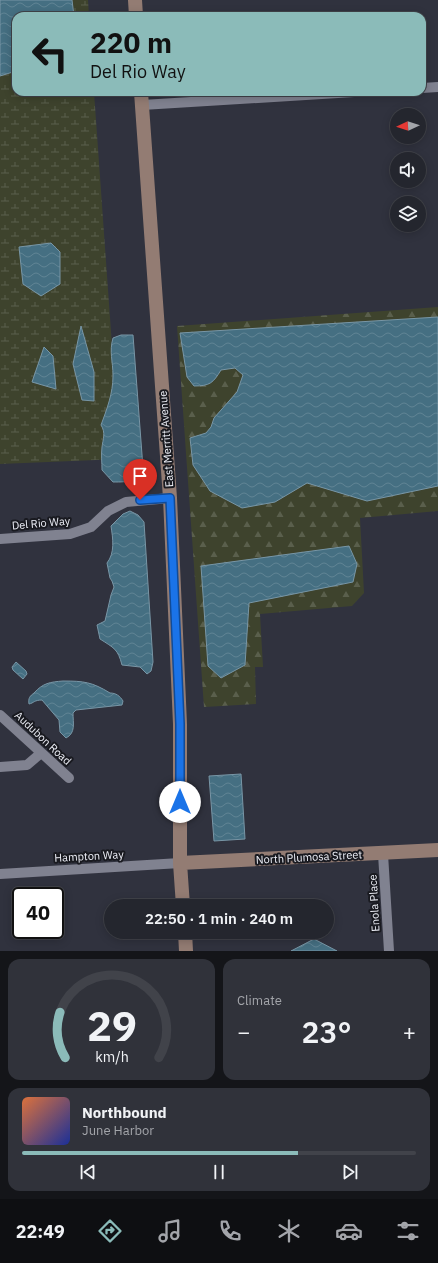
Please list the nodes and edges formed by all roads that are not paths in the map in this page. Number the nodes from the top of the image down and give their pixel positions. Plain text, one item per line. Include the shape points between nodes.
1 (134, 0) edge
2 (136, 12) edge
3 (438, 87) edge
4 (426, 88) edge
5 (213, 96) edge
6 (142, 98) edge
7 (170, 498) junction
8 (0, 539) edge
9 (0, 715) edge
10 (41, 753) junction
11 (0, 767) edge
12 (69, 778) dead end
13 (438, 850) edge
14 (383, 854) junction
15 (180, 863) junction
16 (0, 874) edge
17 (183, 899) edge
18 (185, 939) edge
19 (186, 951) edge
20 (389, 951) edge

1 - 2 street
3 - 4 street
5 - 6 street
6 - 7 street, East Merritt Avenue
7 - 8 street, Del Rio Way via 126,502 108,511 91,527 70,534
7 - 15 street, East Merritt Avenue via 180,724
9 - 10 street, Audubon Road
10 - 11 street via 27,765
10 - 12 street, Audubon Road
13 - 14 street, North Plumosa Street
14 - 15 street, North Plumosa Street
14 - 20 street, Enola Place
15 - 16 street, Hampton Way
15 - 17 street, East Merritt Avenue
18 - 19 street

